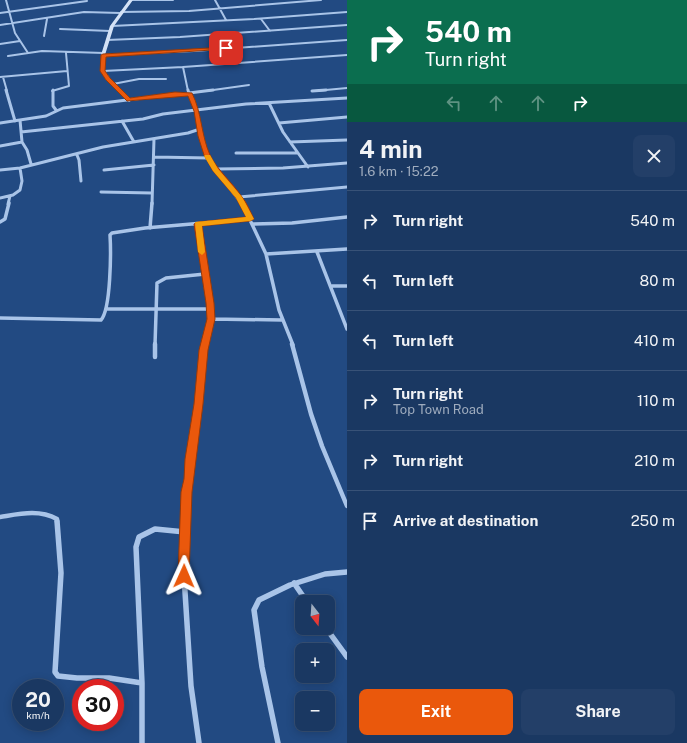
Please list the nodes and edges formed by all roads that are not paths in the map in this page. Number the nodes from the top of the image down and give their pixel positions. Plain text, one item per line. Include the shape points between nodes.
1 (6, 0) edge
2 (130, 0) edge
3 (173, 0) edge
4 (215, 0) edge
5 (321, 0) edge
6 (0, 1) edge
7 (87, 1) edge
8 (219, 9) junction
9 (10, 11) junction
10 (0, 12) edge
11 (120, 12) junction
12 (347, 12) edge
13 (47, 19) junction
14 (261, 19) junction
15 (226, 20) junction
16 (13, 23) junction
17 (0, 25) edge
18 (347, 25) edge
19 (111, 28) junction
20 (60, 29) dead end
21 (270, 31) junction
22 (44, 36) dead end
23 (107, 40) junction
24 (347, 40) edge
25 (20, 41) junction
26 (0, 44) edge
27 (66, 52) junction
28 (28, 53) junction
29 (103, 54) junction
30 (347, 55) edge
31 (8, 56) dead end
32 (183, 67) junction
33 (67, 71) junction
34 (103, 71) junction
35 (2, 77) edge
36 (166, 79) dead end
37 (113, 84) junction
38 (249, 85) dead end
39 (347, 88) edge
40 (312, 91) dead end
41 (189, 94) junction
42 (347, 98) edge
43 (129, 100) junction
44 (269, 103) junction
45 (56, 110) junction
46 (197, 111) junction
47 (347, 117) edge
48 (20, 120) junction
49 (15, 121) junction
50 (122, 121) junction
51 (0, 123) edge
52 (279, 123) junction
53 (200, 129) junction
54 (21, 132) junction
55 (154, 138) junction
56 (347, 140) edge
57 (22, 142) junction
58 (134, 142) junction
59 (290, 142) junction
60 (0, 146) edge
61 (236, 153) dead end
62 (297, 153) junction
63 (77, 155) junction
64 (154, 157) junction
65 (208, 158) junction
66 (347, 163) edge
67 (31, 164) junction
68 (154, 165) junction
69 (308, 166) junction
70 (20, 168) junction
71 (0, 170) edge
72 (104, 170) dead end
73 (215, 170) junction
74 (80, 181) dead end
75 (347, 187) edge
76 (101, 192) dead end
77 (152, 193) junction
78 (10, 196) junction
79 (239, 197) junction
80 (0, 198) edge
81 (347, 217) edge
82 (250, 219) junction
83 (0, 222) edge
84 (198, 224) junction
85 (252, 224) junction
86 (150, 228) junction
87 (347, 249) edge
88 (317, 252) junction
89 (266, 254) junction
90 (205, 274) junction
91 (332, 286) junction
92 (347, 286) edge
93 (155, 309) junction
94 (210, 309) junction
95 (106, 310) junction
96 (0, 318) edge
97 (211, 319) junction
98 (282, 320) junction
99 (345, 321) edge
100 (347, 329) edge
101 (154, 357) dead end
102 (347, 506) edge
103 (0, 517) edge
104 (185, 532) junction
105 (347, 572) edge
106 (294, 583) junction
107 (302, 595) edge
108 (331, 635) edge
109 (347, 657) edge
110 (142, 683) junction
111 (142, 743) edge
112 (199, 743) edge
113 (278, 743) edge

1 - 6 street
1 - 9 street
2 - 3 street
2 - 11 street
4 - 8 street
5 - 8 street
7 - 9 street
8 - 11 street
8 - 15 street
9 - 10 street
9 - 16 street
11 - 13 street via 84,12
11 - 19 street
12 - 14 street
13 - 16 street
13 - 22 street
14 - 15 street
14 - 21 street
15 - 19 street
16 - 17 street
16 - 25 street
18 - 21 street
19 - 20 street
19 - 23 street
21 - 23 street via 167,39
23 - 29 street
24 - 29 street
25 - 26 street
25 - 28 street
27 - 28 street
27 - 29 street
27 - 33 street
28 - 31 street
29 - 34 street
30 - 32 street
32 - 34 street
32 - 41 street
33 - 35 street
33 - 45 street via 68,87 52,90 53,106
34 - 37 street
35 - 49 street
36 - 37 street via 138,79
37 - 43 street
38 - 41 street
39 - 40 street
41 - 43 street
41 - 46 street
42 - 44 street
43 - 45 street
44 - 46 street
44 - 52 street
45 - 48 street via 49,115
46 - 50 street
46 - 53 street
47 - 52 street
48 - 49 street
48 - 54 street
49 - 51 street
50 - 54 street
50 - 58 street
52 - 59 street
53 - 55 street
53 - 65 street
54 - 57 street
55 - 58 street
55 - 64 street
56 - 59 street
57 - 60 street
57 - 67 street
58 - 63 street via 103,147
59 - 62 street
61 - 62 street
62 - 69 street
63 - 67 street
63 - 74 street
64 - 65 street
64 - 68 street
65 - 73 street
66 - 69 street
67 - 70 street
68 - 72 street
68 - 77 street
69 - 73 street
70 - 71 street
70 - 78 street via 21,189
73 - 79 street
75 - 79 street
76 - 77 street
77 - 86 street
78 - 80 street
78 - 83 street via 5,219
79 - 82 street
81 - 85 street
82 - 84 street
82 - 85 street
84 - 86 street
84 - 90 street
85 - 89 street
86 - 95 street via 110,235 111,256
87 - 88 street
88 - 89 street
88 - 91 street
89 - 98 street
90 - 93 street via 160,280 156,288
90 - 94 street
91 - 92 street
91 - 99 street
93 - 94 street
93 - 95 street
93 - 101 street
94 - 97 street
95 - 96 street via 103,318 96,321
97 - 98 street
97 - 104 street via 204,350 190,459
98 - 102 street via 294,348 316,428
99 - 100 street
103 - 110 street via 40,513 57,519 61,573 54,666 58,676 109,678
104 - 110 street via 155,529 139,538 136,547
104 - 112 street via 184,576
105 - 106 street via 329,573
106 - 107 street
106 - 113 street via 259,600 254,610 262,667
108 - 109 street
110 - 111 street

